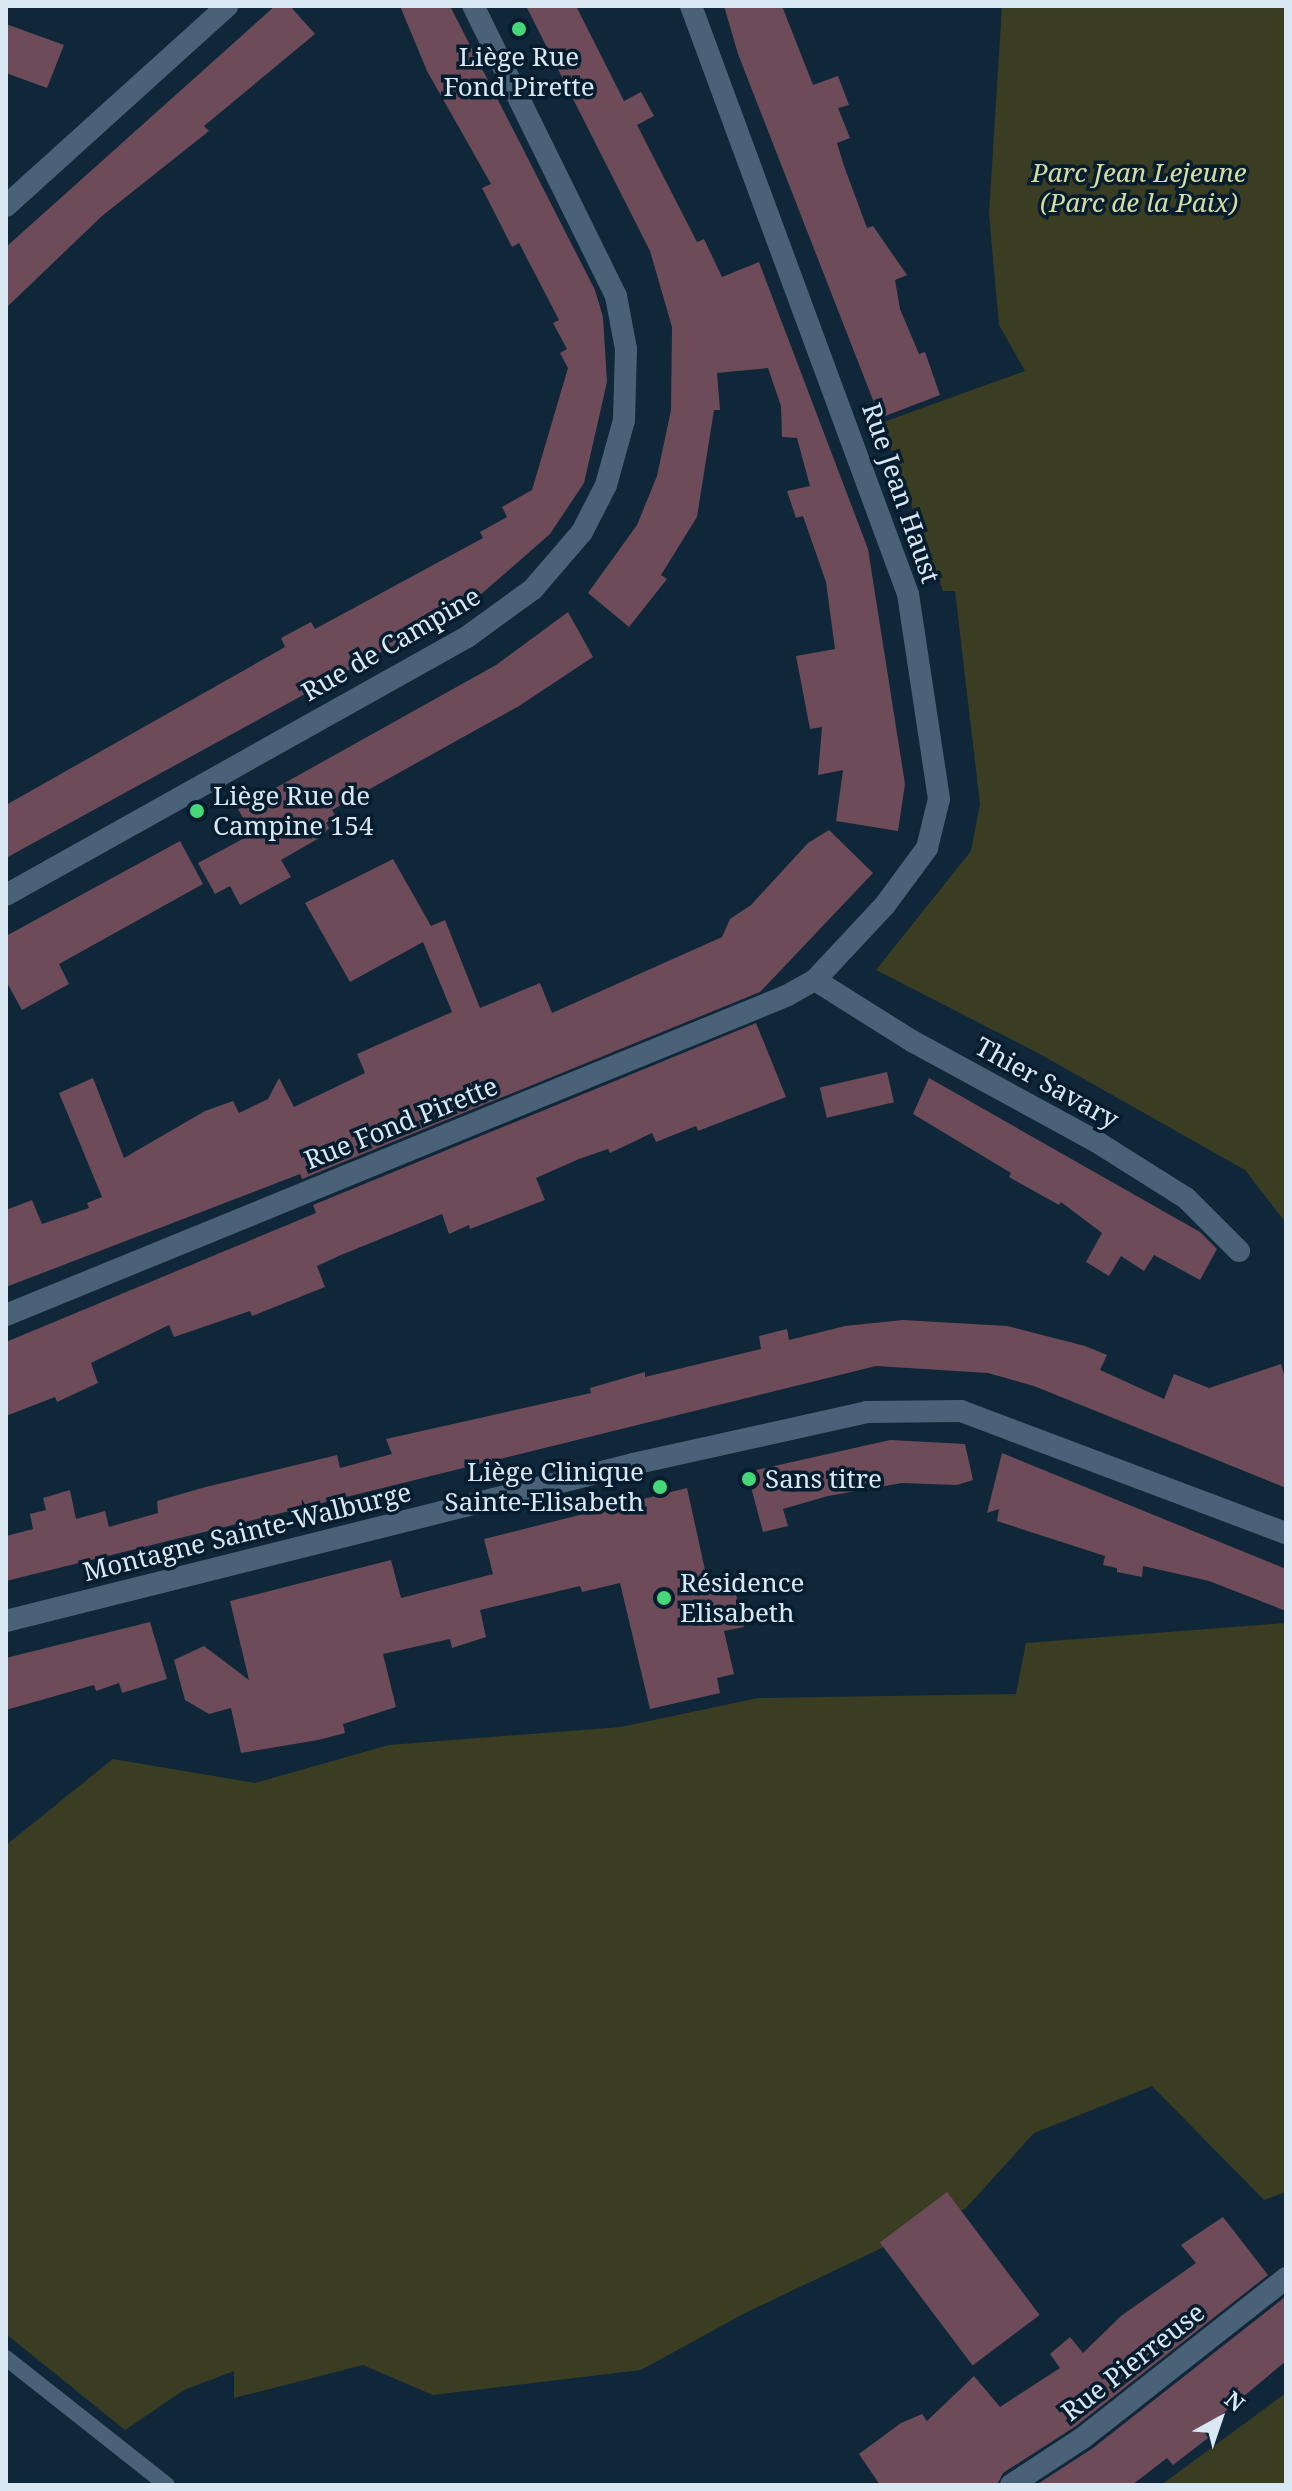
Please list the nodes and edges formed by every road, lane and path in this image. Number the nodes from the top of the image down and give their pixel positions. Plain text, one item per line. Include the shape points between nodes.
1 (227, 6) edge
2 (473, 6) edge
3 (691, 6) edge
4 (6, 206) edge
5 (6, 895) edge
6 (815, 980) junction
7 (1239, 1251) dead end
8 (6, 1315) edge
9 (1286, 1533) edge
10 (6, 1621) edge
11 (1286, 2278) edge
12 (6, 2358) edge
13 (167, 2485) edge
14 (1011, 2485) edge

1 - 4 street
2 - 5 street, Rue de Campine via 616,296 626,349 624,420 606,485 582,532 533,589 467,637
3 - 6 street, Rue Jean Haust via 908,594 939,799 927,848
6 - 7 street, Thier Savary via 1186,1198
6 - 8 street, Rue Fond Pirette
9 - 10 street, Montagne Sainte-Walburge via 961,1411 867,1412 647,1461
11 - 14 street, Rue Pierreuse via 1084,2437
12 - 13 lane

